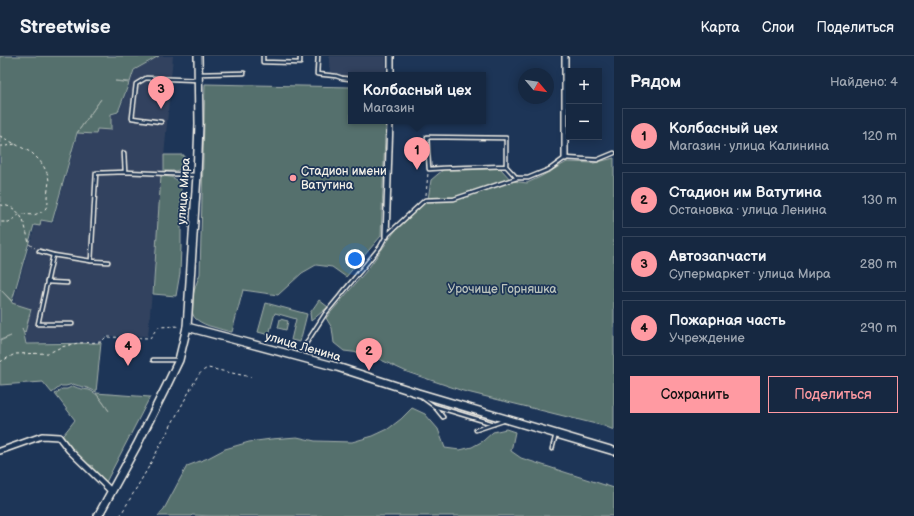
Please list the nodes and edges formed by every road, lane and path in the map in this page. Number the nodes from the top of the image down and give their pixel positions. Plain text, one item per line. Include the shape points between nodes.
1 (198, 56) edge
2 (263, 56) edge
3 (300, 56) edge
4 (318, 56) edge
5 (391, 56) edge
6 (565, 56) edge
7 (391, 72) edge
8 (244, 73) dead end
9 (199, 77) junction
10 (348, 79) edge
11 (161, 122) dead end
12 (390, 124) edge
13 (0, 136) edge
14 (15, 144) junction
15 (0, 146) edge
16 (124, 153) dead end
17 (614, 153) edge
18 (565, 158) junction
19 (506, 166) junction
20 (429, 169) junction
21 (125, 172) junction
22 (197, 175) junction
23 (517, 178) junction
24 (425, 200) junction
25 (0, 205) edge
26 (20, 214) junction
27 (0, 222) edge
28 (386, 236) junction
29 (39, 251) joint
30 (53, 255) junction
31 (91, 261) junction
32 (108, 262) dead end
33 (47, 282) junction
34 (67, 283) dead end
35 (72, 324) dead end
36 (187, 328) junction
37 (301, 357) junction
38 (153, 360) dead end
39 (179, 360) junction
40 (0, 362) edge
41 (251, 377) dead end
42 (418, 393) junction
43 (434, 406) junction
44 (443, 417) dead end
45 (507, 419) junction
46 (494, 424) junction
47 (476, 430) dead end
48 (556, 434) junction
49 (552, 448) dead end
50 (614, 450) edge
51 (0, 451) edge
52 (111, 492) junction
53 (98, 516) edge
54 (120, 516) edge

1 - 9 main road, улица Мира
2 - 3 lane via 263,62 300,63
4 - 10 lane via 317,74
5 - 7 street
6 - 18 street
8 - 9 lane
9 - 11 lane via 146,78 136,84 132,118
9 - 22 main road, улица Мира
12 - 28 street
13 - 14 path
14 - 15 path
14 - 26 path via 32,153 40,161 49,182 48,203 44,212 34,215
16 - 21 lane
17 - 18 lane via 597,160
18 - 23 lane via 550,169 528,178
19 - 20 lane
19 - 20 lane via 506,138 427,137
19 - 23 lane
20 - 24 path
21 - 22 lane
21 - 31 lane via 96,173
22 - 36 main road, улица Мира
23 - 24 lane via 454,199
24 - 28 lane
25 - 26 path via 15,209
26 - 27 path via 9,222
26 - 29 path via 29,244
28 - 37 lane via 380,247 325,314 305,345
29 - 30 lane
30 - 31 lane
30 - 33 lane
31 - 32 lane
33 - 34 lane
33 - 35 lane via 38,324
36 - 37 main road, улица Ленина
36 - 39 main road
36 - 40 path via 158,327 150,338 106,337 101,342 78,343 49,353 15,354
37 - 42 main road, улица Ленина
38 - 39 lane
39 - 52 main road
41 - 54 path via 208,368 197,377
42 - 43 lane
42 - 45 main road, улица Ленина
43 - 44 lane
43 - 46 lane
45 - 46 lane
45 - 48 main road, улица Ленина
46 - 47 lane
48 - 49 lane
48 - 50 main road, улица Ленина
51 - 52 street via 42,436 59,437
52 - 53 main road

